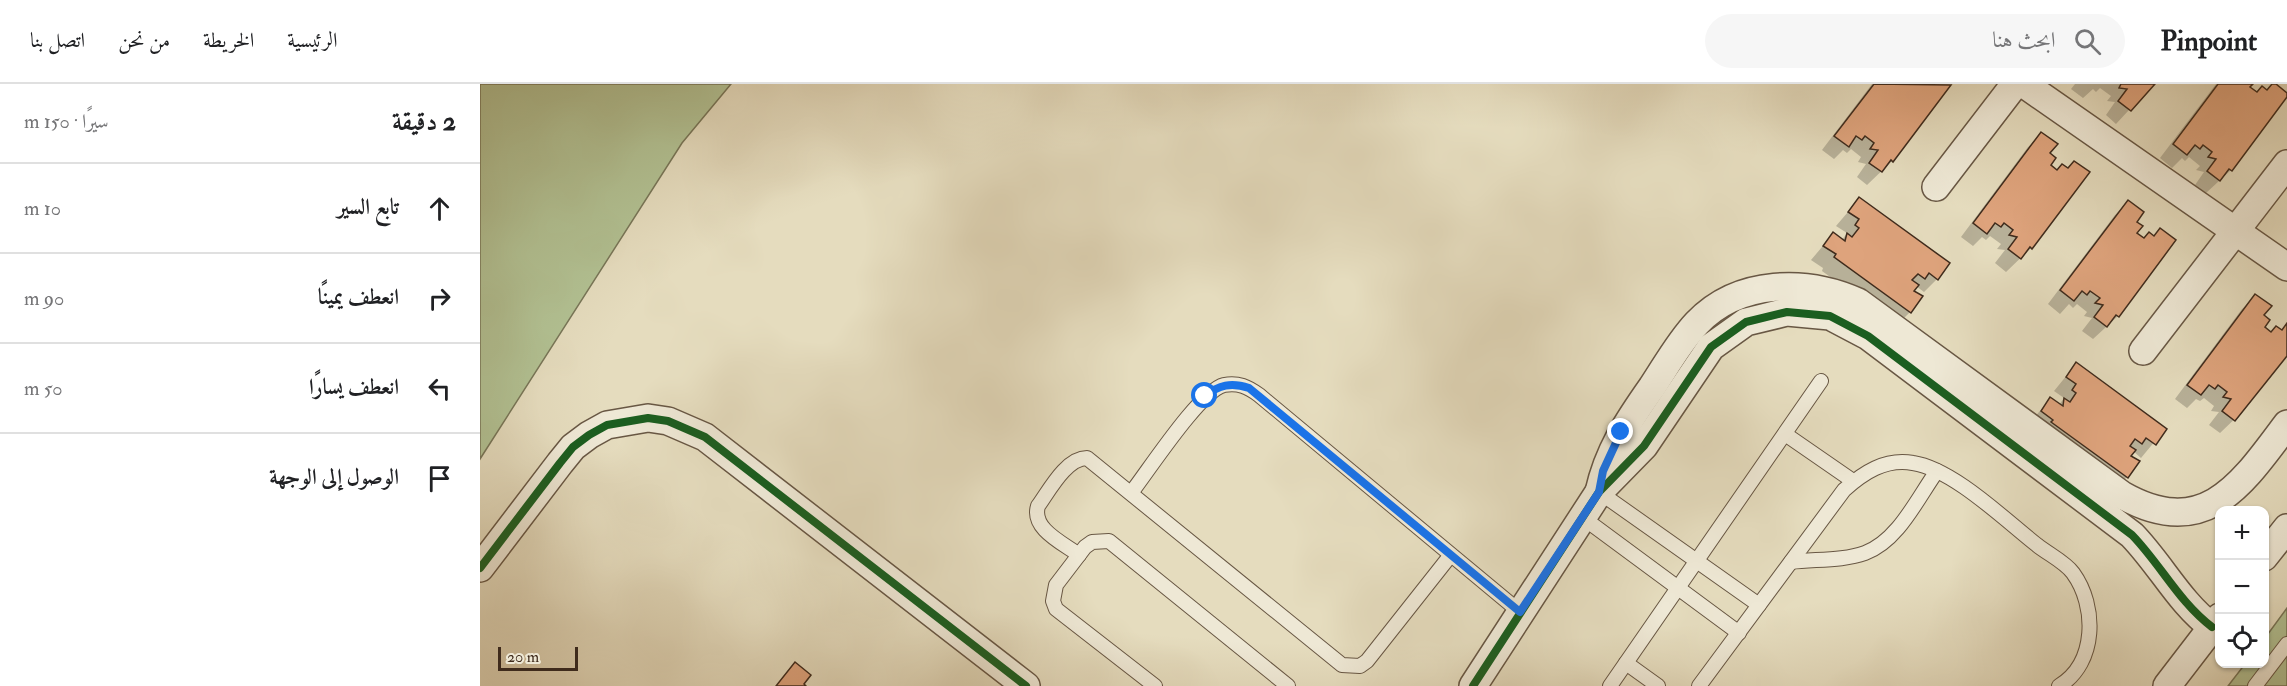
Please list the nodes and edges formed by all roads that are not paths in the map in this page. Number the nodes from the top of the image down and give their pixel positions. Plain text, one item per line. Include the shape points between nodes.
1 (2015, 84) edge
2 (2024, 84) edge
3 (2287, 164) edge
4 (1936, 187) dead end
5 (2236, 231) junction
6 (2287, 267) edge
7 (2143, 351) dead end
8 (1821, 381) dead end
9 (2287, 424) edge
10 (1785, 434) junction
11 (1937, 471) junction
12 (1853, 481) junction
13 (1599, 492) junction
14 (1131, 493) junction
15 (2174, 512) junction
16 (1582, 517) junction
17 (2287, 528) edge
18 (2148, 551) junction
19 (2269, 552) edge
20 (1079, 555) junction
21 (1450, 556) junction
22 (1697, 562) junction
23 (1791, 562) junction
24 (480, 568) edge
25 (1678, 588) junction
26 (1759, 605) junction
27 (1520, 612) junction
28 (2215, 621) edge
29 (2215, 623) edge
30 (1739, 633) junction
31 (2287, 644) edge
32 (1626, 663) junction
33 (1704, 683) edge
34 (1026, 686) edge
35 (1155, 686) edge
36 (1288, 686) edge
37 (1473, 686) edge
38 (1610, 686) edge
39 (1659, 686) edge
40 (2059, 686) edge
41 (2167, 686) edge
42 (2255, 686) edge

1 - 4 street
2 - 5 street
3 - 5 street
5 - 6 street
5 - 7 street
8 - 10 lane
9 - 15 street via 2251,472 2225,497 2192,510
10 - 12 lane
10 - 22 lane
11 - 12 lane via 1913,463 1887,464
11 - 23 lane via 1895,532 1881,545 1864,553
11 - 40 lane via 2072,572 2087,597 2091,626 2085,655 2069,680
12 - 23 lane
13 - 15 street via 1603,471 1621,432 1698,322 1744,295 1797,285 1839,293 1858,302 2122,495 2156,510
13 - 16 street
13 - 18 street via 1644,446 1711,347 1746,322 1787,312 1809,312 1830,316 1868,336 2123,528
13 - 22 lane
14 - 20 lane via 1087,458 1070,465 1036,513 1040,526
14 - 21 lane via 1205,396 1225,384 1237,384 1259,395
14 - 21 lane via 1342,665 1350,667 1367,661
15 - 18 street
16 - 25 lane
16 - 27 street
17 - 19 street
18 - 28 street via 2184,603
20 - 35 lane via 1056,585 1056,609
20 - 36 lane via 1092,542 1109,542
21 - 27 lane
22 - 25 lane
22 - 26 lane
23 - 26 lane
24 - 34 street via 581,441 607,425 627,420 668,421 705,437
25 - 30 lane
25 - 32 lane
26 - 30 lane
27 - 37 street
29 - 41 street
30 - 33 lane
31 - 42 lane
32 - 38 lane
32 - 39 lane

